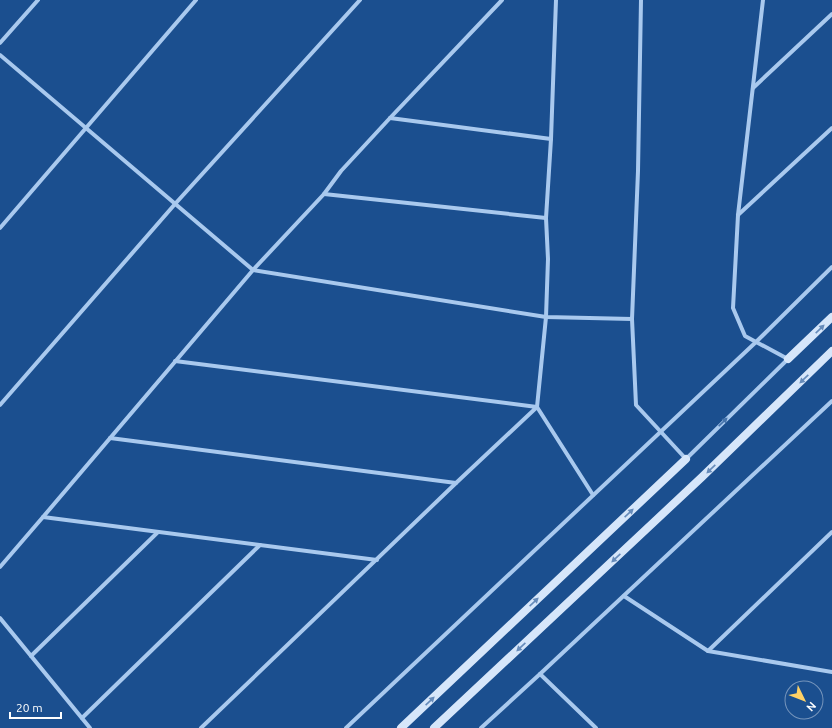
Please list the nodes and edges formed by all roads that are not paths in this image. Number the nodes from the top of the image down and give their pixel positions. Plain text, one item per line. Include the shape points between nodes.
1 (38, 0) edge
2 (196, 0) edge
3 (360, 0) edge
4 (502, 0) edge
5 (556, 0) edge
6 (641, 0) edge
7 (763, 0) edge
8 (832, 14) edge
9 (0, 43) edge
10 (0, 55) edge
11 (752, 88) junction
12 (390, 118) junction
13 (86, 128) junction
14 (832, 128) edge
15 (551, 140) junction
16 (324, 194) junction
17 (175, 204) junction
18 (738, 215) junction
19 (546, 218) junction
20 (0, 228) edge
21 (832, 267) edge
22 (253, 270) junction
23 (546, 317) junction
24 (832, 317) edge
25 (632, 320) junction
26 (756, 342) junction
27 (832, 351) edge
28 (788, 360) junction
29 (175, 361) junction
30 (832, 401) edge
31 (0, 405) edge
32 (537, 406) junction
33 (660, 431) junction
34 (110, 438) junction
35 (686, 459) junction
36 (456, 483) junction
37 (593, 495) junction
38 (43, 517) junction
39 (158, 532) junction
40 (832, 532) edge
41 (260, 545) junction
42 (377, 560) junction
43 (0, 567) edge
44 (624, 596) junction
45 (0, 618) edge
46 (708, 651) junction
47 (31, 656) junction
48 (832, 672) edge
49 (540, 674) junction
50 (82, 718) junction
51 (90, 728) edge
52 (201, 728) edge
53 (346, 728) edge
54 (402, 728) edge
55 (434, 728) edge
56 (480, 728) edge
57 (596, 728) edge

1 - 9 street
2 - 13 street
3 - 17 street
4 - 12 street
5 - 15 street
6 - 25 street
7 - 11 street
8 - 11 street
10 - 13 street
11 - 18 street
12 - 15 street
12 - 16 street via 342,170
13 - 17 street
13 - 20 street
14 - 18 street
15 - 19 street
16 - 19 street
16 - 22 street
17 - 22 street
17 - 31 street
18 - 26 street via 733,308 745,336
19 - 23 street
21 - 26 street
22 - 23 street
22 - 29 street
23 - 25 street
23 - 32 street
28 -> 24 street
25 - 33 street via 636,405
26 - 28 street
26 - 33 street
27 -> 55 street via 697,482
35 -> 28 street
29 - 32 street
29 - 34 street
30 - 44 street
32 - 36 street
32 - 37 street
33 - 35 street
33 - 37 street
34 - 36 street
34 - 38 street
54 -> 35 street
36 - 42 street
37 - 53 street
38 - 39 street
38 - 43 street
39 - 41 street
39 - 47 street
40 - 46 street
41 - 42 street
41 - 50 street
42 - 52 street
44 - 46 street
44 - 49 street
45 - 47 street
46 - 48 street
47 - 50 street
49 - 56 street
49 - 57 street
50 - 51 street

